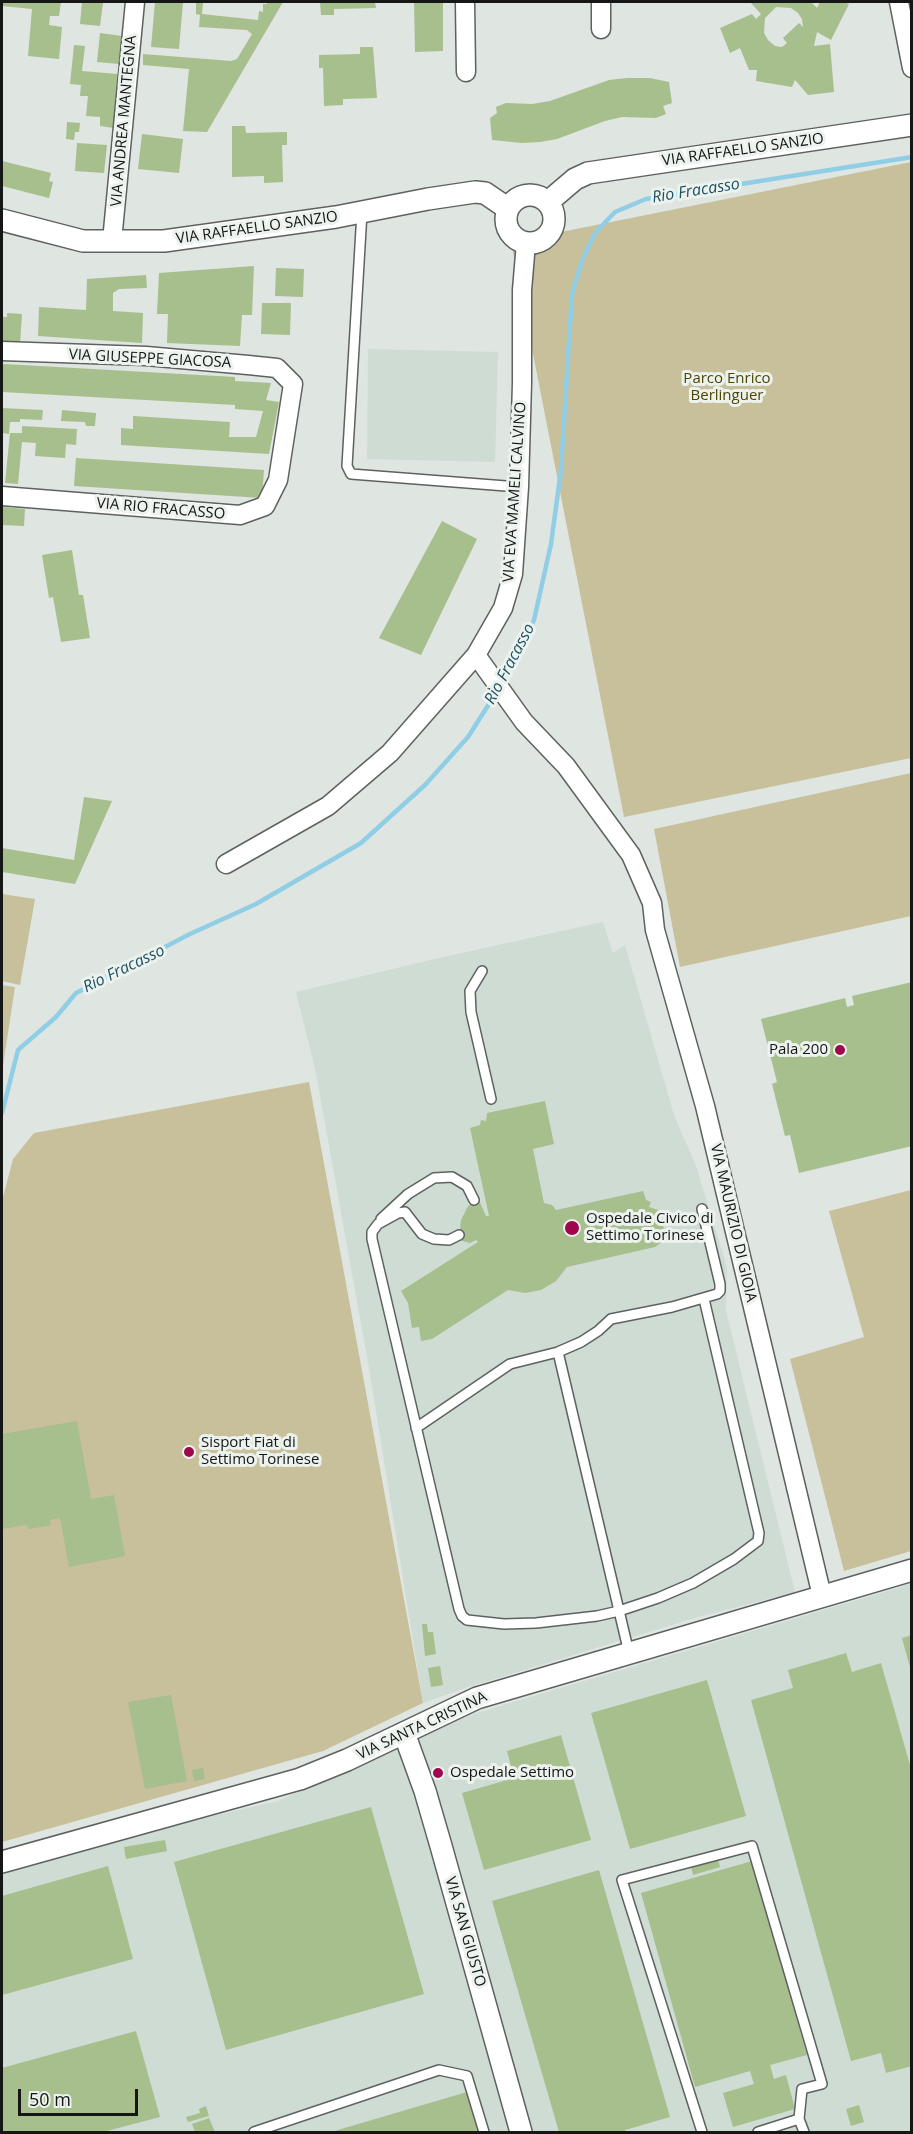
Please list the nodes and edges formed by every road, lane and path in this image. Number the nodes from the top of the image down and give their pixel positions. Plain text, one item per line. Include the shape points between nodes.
1 (135, 2) edge
2 (465, 2) edge
3 (601, 2) edge
4 (899, 2) edge
5 (601, 29) dead end
6 (912, 68) edge
7 (466, 72) dead end
8 (912, 125) edge
9 (548, 202) junction
10 (507, 208) junction
11 (362, 212) junction
12 (2, 220) edge
13 (112, 241) junction
14 (526, 243) junction
15 (2, 351) edge
16 (293, 384) joint
17 (519, 487) junction
18 (2, 496) edge
19 (476, 655) junction
20 (226, 864) dead end
21 (482, 971) dead end
22 (491, 1099) dead end
23 (474, 1200) dead end
24 (702, 1209) dead end
25 (378, 1224) junction
26 (459, 1235) dead end
27 (704, 1299) junction
28 (558, 1352) junction
29 (416, 1428) junction
30 (912, 1570) edge
31 (822, 1596) junction
32 (619, 1611) junction
33 (629, 1653) junction
34 (404, 1733) junction
35 (2, 1862) edge
36 (799, 2118) junction
37 (254, 2133) edge
38 (484, 2133) edge
39 (521, 2133) edge
40 (702, 2133) edge
41 (758, 2133) edge
42 (804, 2133) edge

1 - 13 street, VIA ANDREA MANTEGNA
2 - 7 street
3 - 5 street
4 - 6 street
8 - 9 street, VIA RAFFAELLO SANZIO via 588,173
9 - 10 street via 526,194
9 - 14 street via 554,215 551,230 541,240
10 - 11 street, VIA RAFFAELLO SANZIO via 485,193 475,192
10 - 14 street via 508,230
11 - 13 street, VIA RAFFAELLO SANZIO via 164,241
11 - 17 lane via 347,466 351,474
12 - 13 street, VIA RAFFAELLO SANZIO via 84,241
14 - 17 street, VIA EVA MAMELI CALVINO
15 - 16 street, VIA GIUSEPPE GIACOSA via 248,364 277,368
16 - 18 street, VIA RIO FRACASSO via 278,480 265,506 240,515
17 - 19 street, VIA EVA MAMELI CALVINO via 513,574 503,608
19 - 20 street, VIA EVA MAMELI CALVINO via 390,753 328,806
19 - 31 street, VIA MAURIZIO DI GIOIA via 524,722 566,766 631,855 652,903 655,930 705,1106
21 - 22 lane via 470,991 471,1012
23 - 25 lane via 467,1186 452,1177 434,1178 408,1194
24 - 27 lane via 720,1284 717,1294
25 - 26 lane via 405,1212 422,1234 449,1240
25 - 29 lane via 372,1239
27 - 28 lane via 611,1319 598,1331
27 - 32 lane via 758,1541 693,1583
28 - 29 lane via 510,1364
28 - 32 lane
29 - 32 lane via 462,1616 476,1622 525,1623
30 - 31 street, VIA SANTA CRISTINA
31 - 33 street, VIA SANTA CRISTINA
32 - 33 lane
33 - 34 street, VIA SANTA CRISTINA via 477,1698
34 - 35 street, VIA SANTA CRISTINA via 300,1779
34 - 39 street, VIA SAN GIUSTO via 433,1817
36 - 40 lane via 802,2089 822,2084 752,1846 622,1880
36 - 41 lane
36 - 42 lane
37 - 38 lane via 439,2070 467,2076

